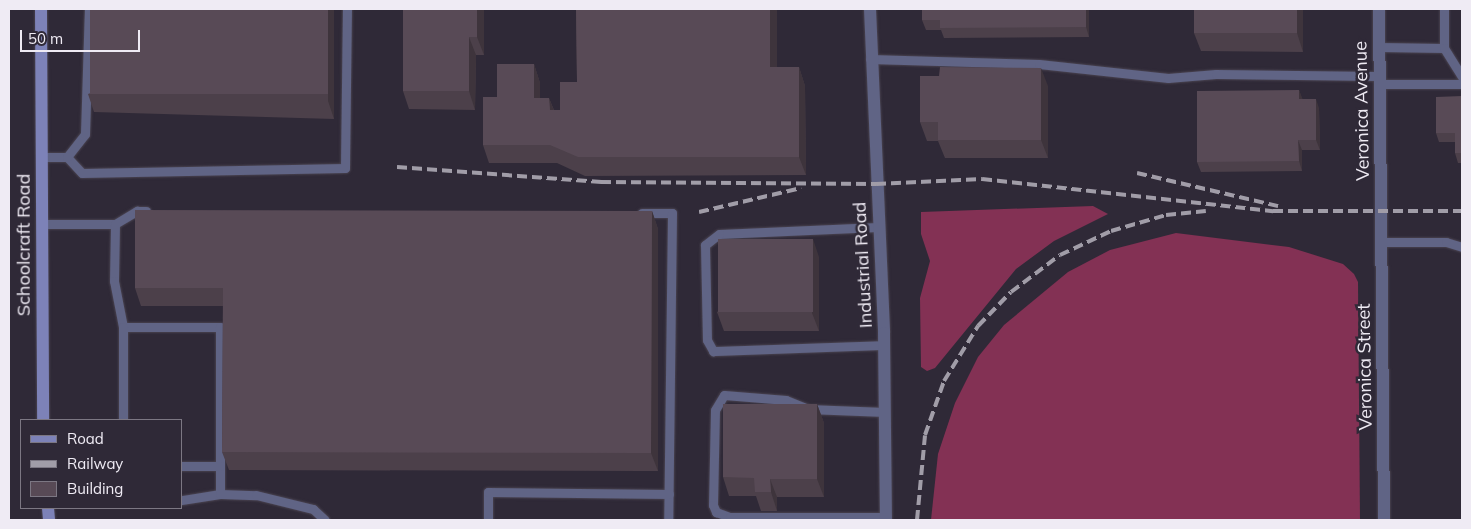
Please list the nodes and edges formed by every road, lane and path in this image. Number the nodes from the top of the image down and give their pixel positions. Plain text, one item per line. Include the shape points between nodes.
1 (41, 9) edge
2 (89, 9) edge
3 (347, 9) edge
4 (870, 9) edge
5 (1379, 9) edge
6 (1444, 9) edge
7 (1379, 48) junction
8 (1444, 48) junction
9 (870, 59) junction
10 (1462, 77) edge
11 (1379, 80) junction
12 (1462, 84) edge
13 (41, 157) junction
14 (67, 157) junction
15 (156, 211) edge
16 (633, 213) edge
17 (1381, 214) joint
18 (41, 224) junction
19 (116, 224) junction
20 (878, 227) junction
21 (1381, 242) junction
22 (1462, 247) edge
23 (123, 327) junction
24 (884, 345) junction
25 (885, 412) junction
26 (43, 419) edge
27 (123, 419) edge
28 (182, 466) edge
29 (220, 466) junction
30 (220, 494) junction
31 (669, 494) junction
32 (182, 500) edge
33 (886, 518) edge
34 (325, 520) edge
35 (488, 520) edge
36 (668, 520) edge
37 (1384, 520) edge

1 - 13 main road, Schoolcraft Road
2 - 14 lane via 85,134
3 - 14 lane via 345,168 82,173
4 - 9 street, Industrial Road
5 - 7 street, Veronica Avenue
6 - 8 lane
7 - 8 lane
7 - 11 street, Veronica Avenue
8 - 10 lane
9 - 11 lane via 1039,64 1168,78 1216,74
9 - 20 street, Industrial Road
11 - 12 lane
11 - 17 street, Veronica Avenue
13 - 14 lane
13 - 18 main road, Schoolcraft Road
15 - 19 lane via 136,211
16 - 31 lane via 672,213
17 - 21 street, Veronica Street
18 - 19 lane
18 - 26 main road, Schoolcraft Road
19 - 23 lane via 114,281
20 - 24 street, Industrial Road
20 - 24 lane via 719,234 705,245 707,340 714,351
21 - 22 lane via 1446,242
21 - 37 street, Veronica Street
23 - 27 lane
23 - 29 lane via 220,328
24 - 25 street, Industrial Road
25 - 33 street, Industrial Road
25 - 33 lane via 808,409 786,400 724,396 715,410 713,505 716,512 730,518
28 - 29 lane
29 - 30 lane
30 - 32 lane
30 - 34 lane via 256,495 313,509
31 - 35 lane via 488,492
31 - 36 lane

